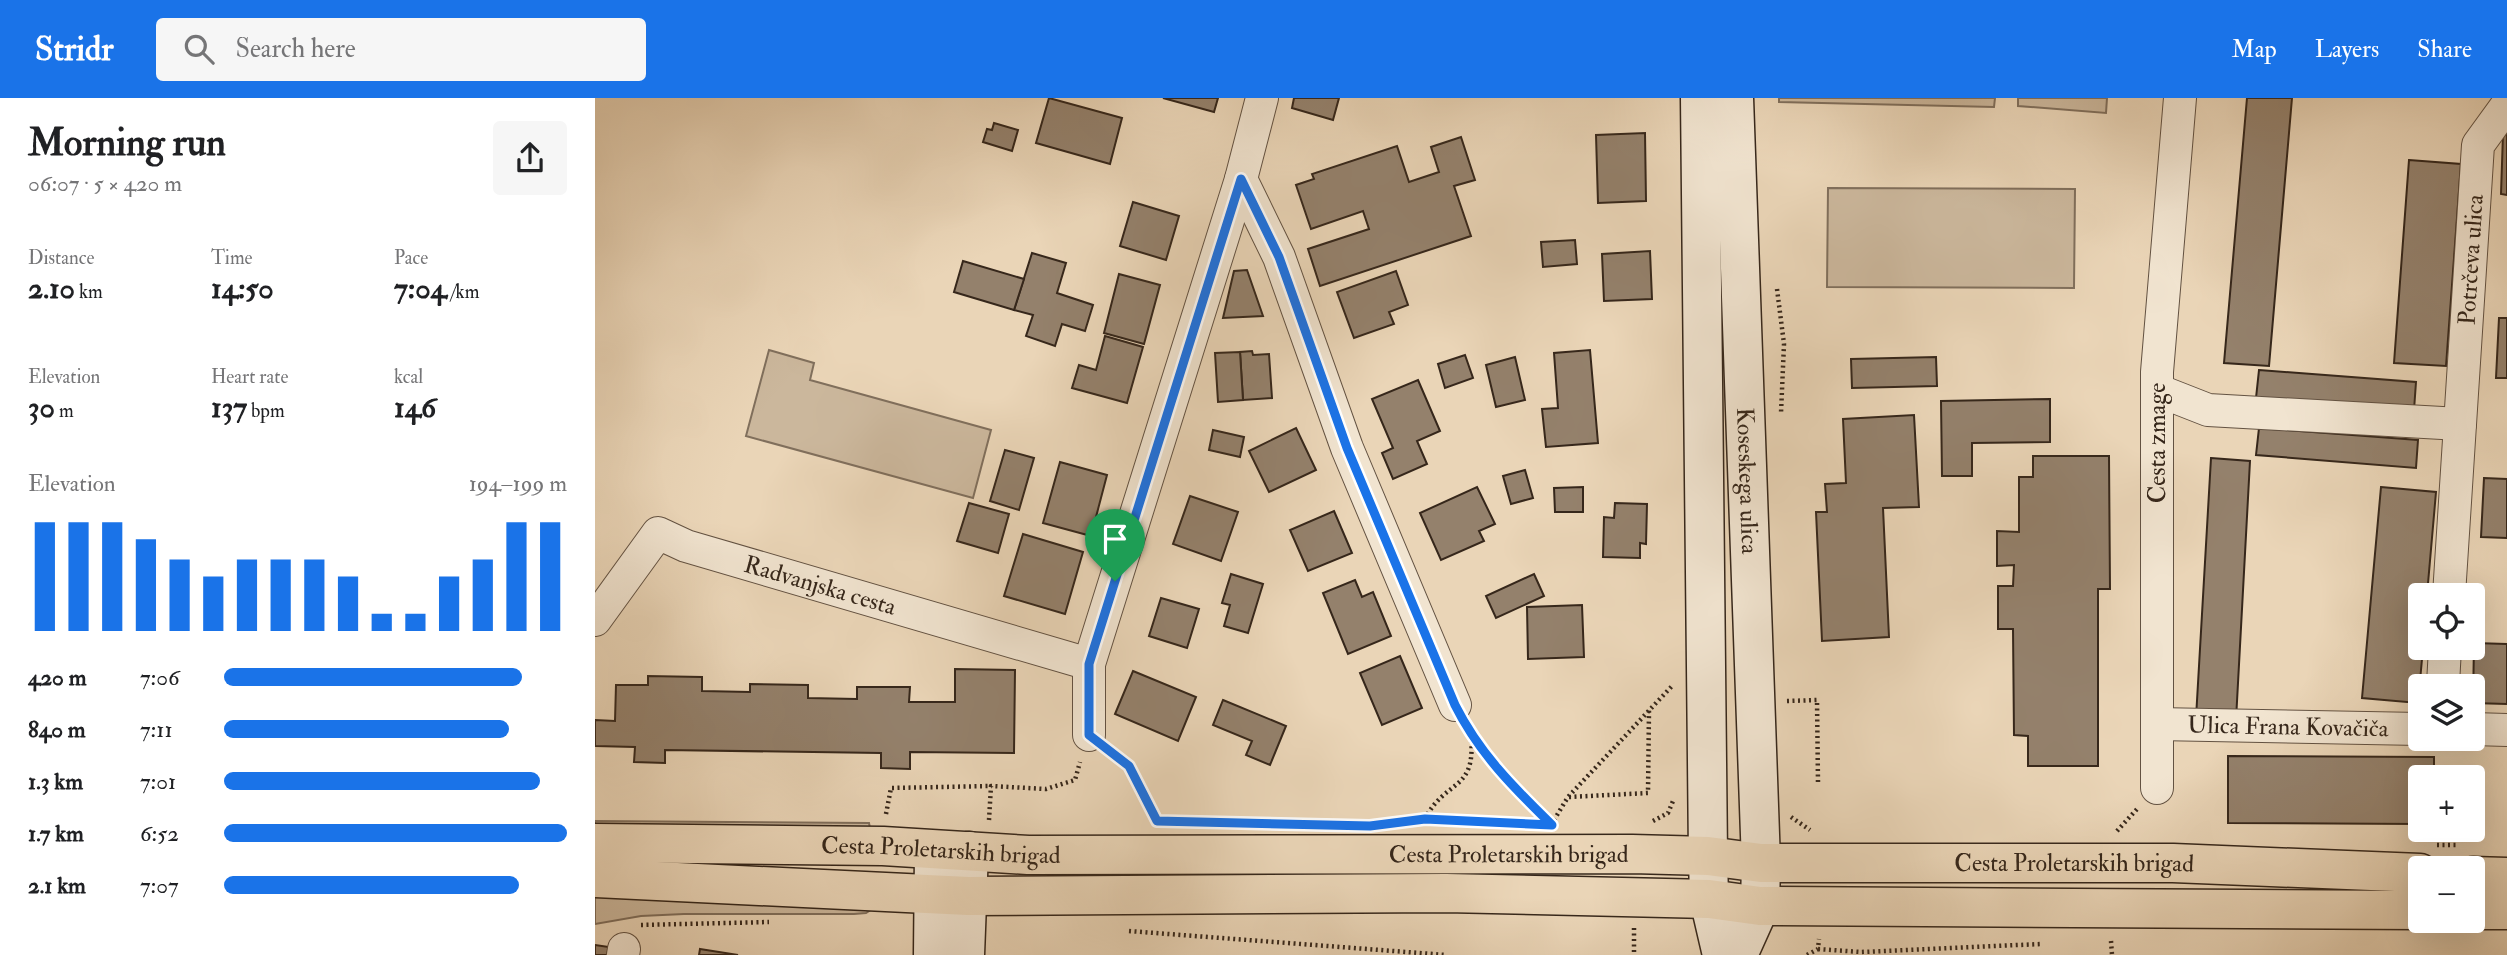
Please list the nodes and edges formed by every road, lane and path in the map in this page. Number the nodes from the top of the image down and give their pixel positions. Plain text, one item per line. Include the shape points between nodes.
1 (1262, 98) edge
2 (1700, 98) edge
3 (1734, 98) edge
4 (2180, 98) edge
5 (2507, 105) edge
6 (1241, 179) junction
7 (2157, 390) junction
8 (2460, 424) junction
9 (2450, 583) edge
10 (595, 620) edge
11 (1089, 664) junction
12 (1676, 682) dead end
13 (1782, 701) dead end
14 (1455, 705) joint
15 (1649, 708) junction
16 (2157, 724) junction
17 (2408, 729) edge
18 (2485, 729) edge
19 (2507, 730) edge
20 (1089, 735) junction
21 (1471, 737) junction
22 (1709, 782) junction
23 (1818, 783) dead end
24 (991, 786) junction
25 (1759, 786) junction
26 (2157, 788) joint
27 (1568, 797) junction
28 (885, 818) dead end
29 (1425, 819) junction
30 (1437, 820) dead end
31 (1171, 821) dead end
32 (1411, 821) dead end
33 (1539, 824) dead end
34 (1647, 824) dead end
35 (1552, 825) junction
36 (1564, 826) dead end
37 (1821, 836) dead end
38 (2112, 837) dead end
39 (964, 841) junction
40 (595, 843) edge
41 (1708, 856) junction
42 (1761, 863) junction
43 (2408, 873) edge
44 (2485, 876) edge
45 (2507, 877) edge
46 (595, 878) edge
47 (950, 896) junction
48 (1709, 899) junction
49 (1760, 906) junction
50 (2408, 909) edge
51 (2485, 910) edge
52 (2507, 910) edge
53 (771, 922) dead end
54 (1122, 930) dead end
55 (1819, 937) dead end
56 (2111, 941) dead end
57 (627, 943) edge
58 (1979, 947) dead end
59 (933, 955) edge
60 (965, 955) edge
61 (1446, 955) edge
62 (1722, 955) edge
63 (1738, 955) edge
64 (1807, 955) edge
65 (1979, 955) edge
66 (2112, 955) edge

1 - 6 street
2 - 22 street, Koseskega ulica
3 - 25 street, Koseskega ulica
4 - 7 street, Cesta zmage
5 - 8 street, Potrčeva ulica via 2478,145
6 - 11 street
6 - 14 street via 1279,257 1347,448
7 - 8 street via 2208,410
7 - 16 street, Cesta zmage
8 - 9 street, Potrčeva ulica
10 - 11 street, Radvanjska cesta via 658,533 686,547
11 - 20 street
12 - 15 path
13 - 23 path via 1817,700
14 - 21 path
15 - 27 path
15 - 27 path via 1648,793
16 - 17 street, Ulica Frana Kovačiča
16 - 26 street, Cesta zmage
18 - 19 street
20 - 24 path via 1075,780 1046,789
20 - 31 path via 1129,766 1157,821
21 - 29 path via 1469,772 1434,802
21 - 35 path via 1493,767
22 - 34 path via 1681,782 1668,813
22 - 41 street, Koseskega ulica
24 - 28 path via 891,788
24 - 39 path
25 - 37 path via 1780,787 1790,817
25 - 42 street, Koseskega ulica
26 - 38 path
27 - 35 path
29 - 30 path
29 - 32 path
33 - 35 path
35 - 36 path
39 - 40 main road, Cesta Proletarskih brigad via 883,846
39 - 41 main road, Cesta Proletarskih brigad via 1028,855
39 - 47 street
41 - 42 main road, Cesta Proletarskih brigad
41 - 48 street, Koseskega ulica
42 - 43 main road, Cesta Proletarskih brigad via 2173,863
42 - 49 street, Koseskega ulica
44 - 45 main road
46 - 47 main road, Cesta Proletarskih brigad
47 - 48 main road, Cesta Proletarskih brigad via 1446,893
47 - 59 street
47 - 60 street
48 - 49 main road, Cesta Proletarskih brigad
48 - 62 street, Koseskega ulica
49 - 50 main road, Cesta Proletarskih brigad
49 - 63 street
51 - 52 main road
53 - 57 path
54 - 61 path
55 - 64 path via 1818,949
56 - 66 path
58 - 65 path

